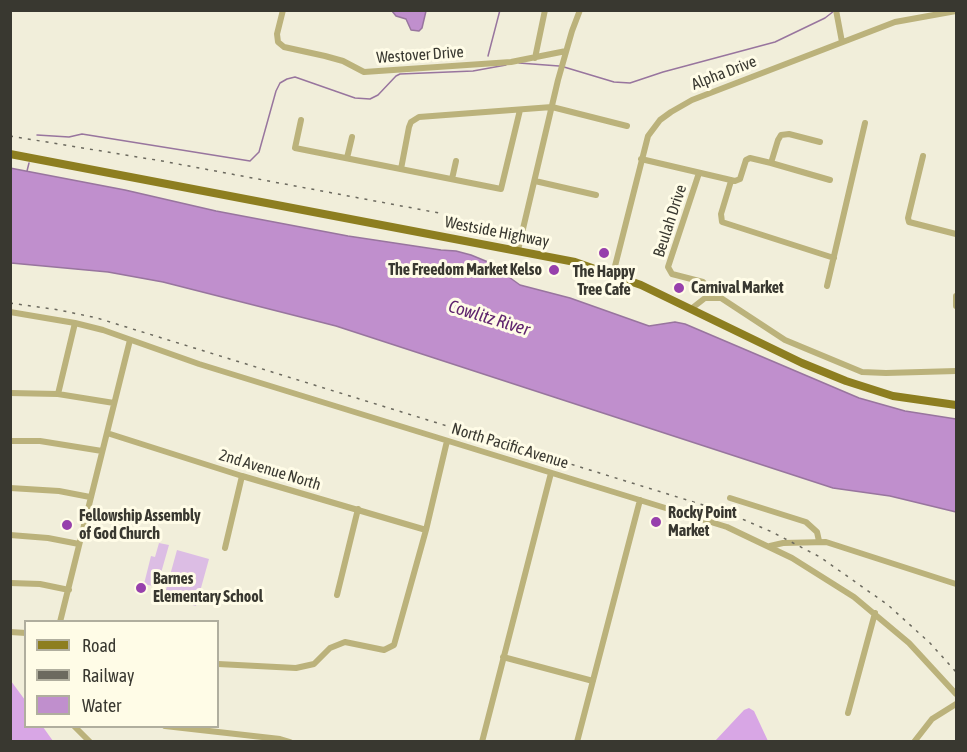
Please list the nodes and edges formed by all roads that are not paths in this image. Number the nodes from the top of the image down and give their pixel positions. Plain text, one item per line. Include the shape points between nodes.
1 (283, 10) edge
2 (544, 10) edge
3 (580, 10) edge
4 (836, 10) edge
5 (957, 11) edge
6 (842, 42) junction
7 (566, 51) junction
8 (535, 58) junction
9 (552, 107) junction
10 (520, 110) junction
11 (302, 120) dead end
12 (865, 123) dead end
13 (627, 126) dead end
14 (352, 137) dead end
15 (820, 142) dead end
16 (10, 154) edge
17 (923, 156) dead end
18 (347, 158) junction
19 (641, 159) junction
20 (456, 161) dead end
21 (771, 163) junction
22 (401, 169) junction
23 (699, 174) junction
24 (452, 179) junction
25 (830, 180) dead end
26 (535, 181) junction
27 (731, 181) junction
28 (596, 195) dead end
29 (957, 234) edge
30 (518, 250) junction
31 (834, 258) junction
32 (613, 274) junction
33 (827, 286) dead end
34 (957, 296) edge
35 (705, 298) junction
36 (957, 306) edge
37 (691, 309) junction
38 (10, 312) edge
39 (75, 323) junction
40 (130, 340) junction
41 (957, 373) edge
42 (10, 393) edge
43 (58, 394) junction
44 (114, 403) junction
45 (957, 405) edge
46 (107, 433) junction
47 (10, 441) edge
48 (447, 441) junction
49 (102, 451) junction
50 (551, 473) junction
51 (242, 476) junction
52 (10, 488) edge
53 (90, 497) junction
54 (730, 498) dead end
55 (640, 500) junction
56 (358, 509) junction
57 (426, 530) junction
58 (10, 535) edge
59 (819, 541) junction
60 (79, 544) junction
61 (770, 546) junction
62 (225, 548) dead end
63 (10, 583) edge
64 (957, 584) edge
65 (69, 590) junction
66 (337, 596) dead end
67 (875, 613) junction
68 (60, 620) edge
69 (503, 657) junction
70 (219, 664) edge
71 (593, 681) junction
72 (957, 694) edge
73 (957, 704) edge
74 (848, 713) dead end
75 (76, 728) edge
76 (182, 728) edge
77 (90, 741) edge
78 (290, 741) edge
79 (482, 741) edge
80 (577, 741) edge
81 (914, 741) edge

1 - 8 street, Westover Drive via 277,34 284,47 343,61 364,72
2 - 8 street
3 - 7 street
4 - 6 street
5 - 6 street, Alpha Drive via 895,21
6 - 19 street, Alpha Drive via 670,112 648,136
7 - 8 street, Westover Drive
7 - 9 street
9 - 10 street
9 - 13 street
9 - 26 street
10 - 22 street via 419,117 409,127
10 - 24 street via 501,189
11 - 18 street via 294,148
12 - 31 street
14 - 18 street
15 - 21 street via 784,134 778,140
16 - 30 main road, Westside Highway
17 - 29 street via 909,222
18 - 22 street
19 - 23 street
19 - 32 street, Alpha Drive
20 - 24 street
21 - 25 street
21 - 27 street via 750,158 740,179
22 - 24 street
23 - 27 street, Beulah Drive
23 - 35 street, Beulah Drive via 668,267 675,275 703,282 709,291
26 - 28 street
26 - 30 street
27 - 31 street via 722,222
30 - 32 main road, Westside Highway
31 - 33 street
32 - 37 main road, Westside Highway
34 - 36 street
35 - 37 street
35 - 41 street via 721,298 785,340 851,368 871,373
37 - 45 main road, Westside Highway via 846,381 893,396
38 - 39 street, North Pacific Avenue
39 - 40 street, North Pacific Avenue
39 - 43 street
40 - 44 street
40 - 48 street, North Pacific Avenue
42 - 43 street
43 - 44 street
44 - 46 street
46 - 49 street
46 - 51 street, 2nd Avenue North
47 - 49 street via 40,441
48 - 50 street, North Pacific Avenue
48 - 57 street
49 - 53 street
50 - 55 street, North Pacific Avenue
50 - 69 street
51 - 56 street, 2nd Avenue North
51 - 62 street
52 - 53 street
53 - 60 street
54 - 59 street via 806,522 817,532
55 - 61 street, North Pacific Avenue via 703,519
55 - 71 street
56 - 57 street, 2nd Avenue North
56 - 66 street
57 - 70 street via 394,645 384,650 345,642 330,648 307,667
58 - 60 street
59 - 61 street
59 - 64 street
60 - 65 street
61 - 67 street, North Pacific Avenue
63 - 65 street
65 - 68 street
67 - 72 street, North Pacific Avenue
67 - 74 street
69 - 71 street
69 - 79 street
71 - 80 street
73 - 81 street via 932,719
75 - 77 street
76 - 78 street

